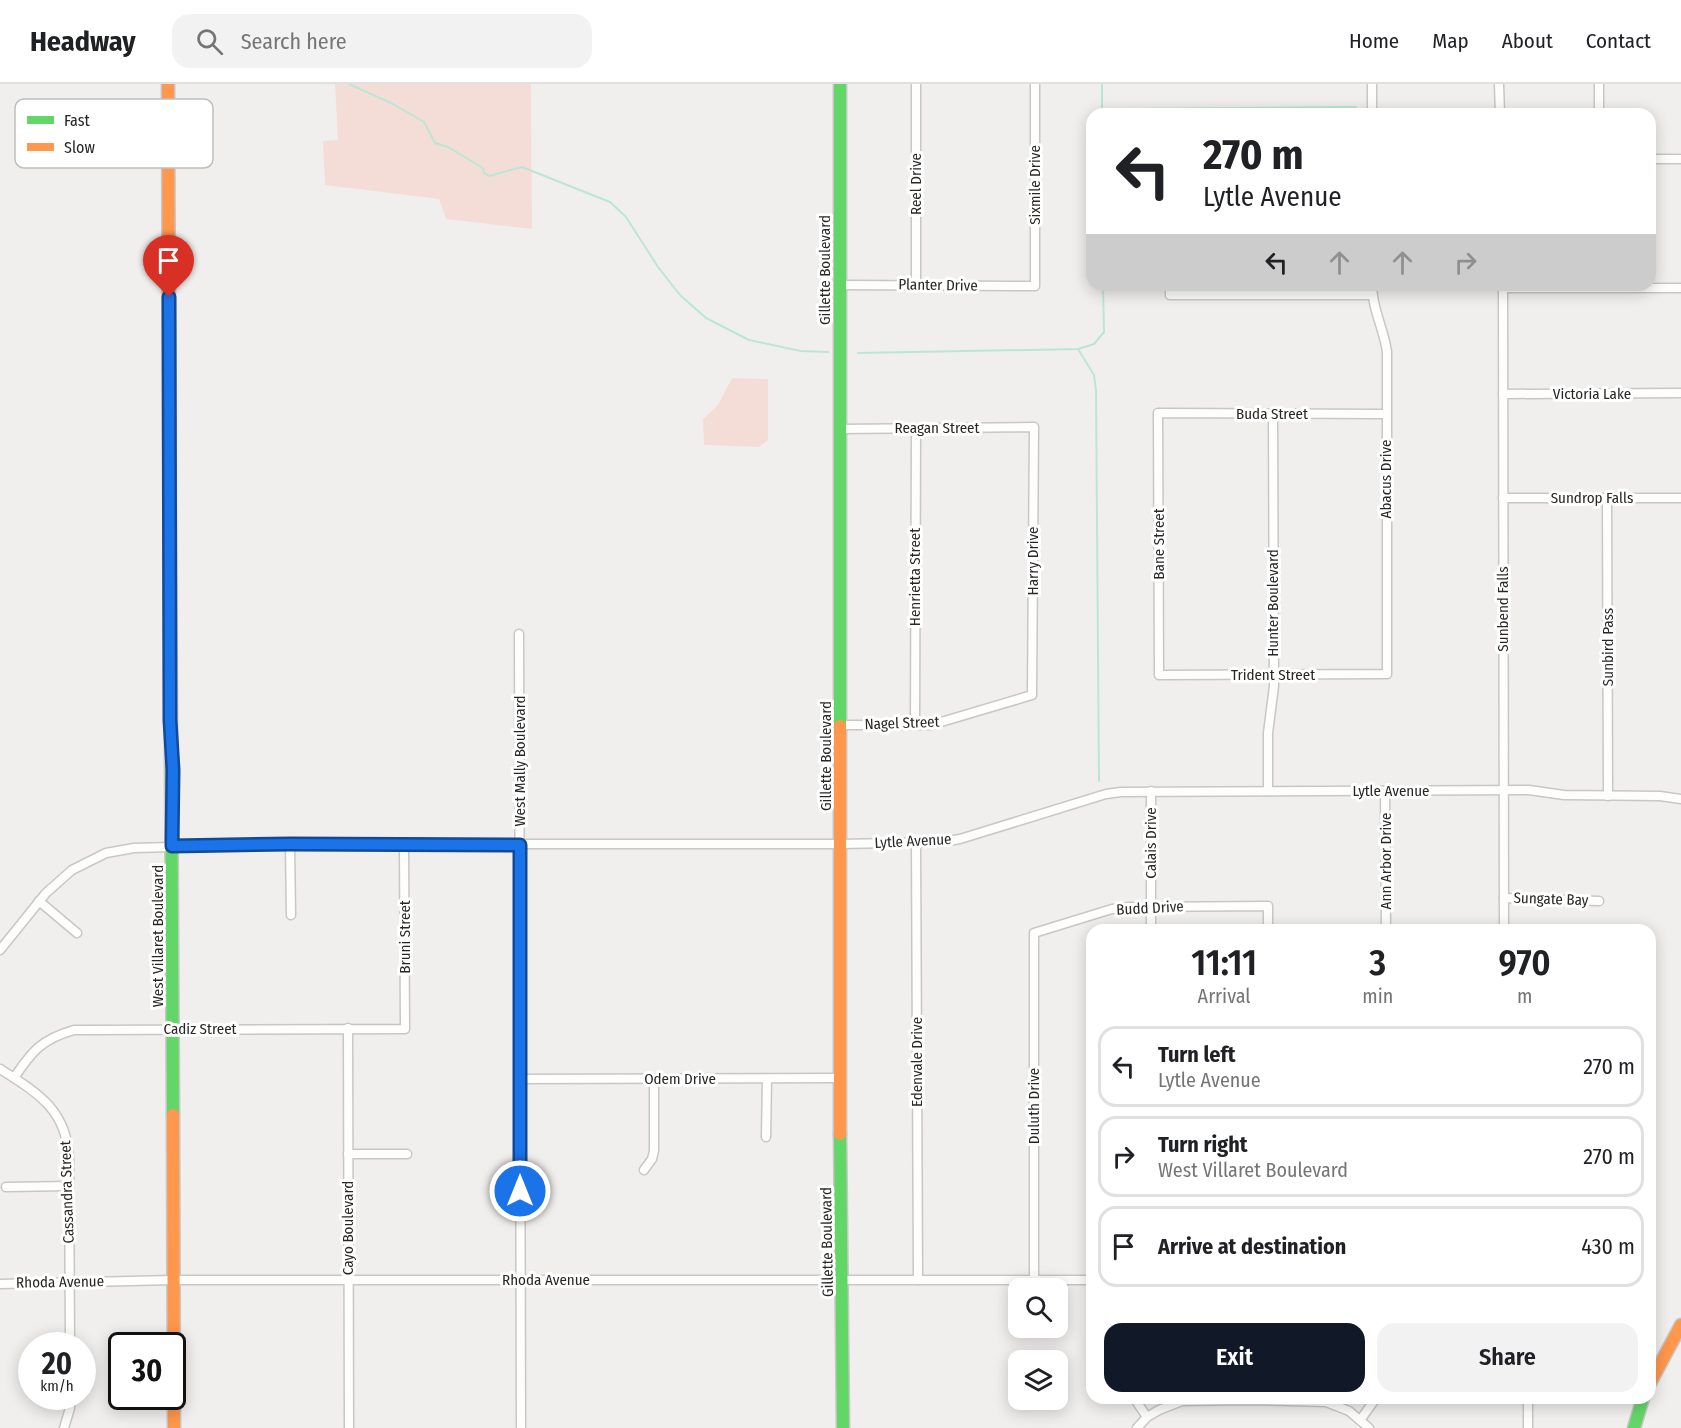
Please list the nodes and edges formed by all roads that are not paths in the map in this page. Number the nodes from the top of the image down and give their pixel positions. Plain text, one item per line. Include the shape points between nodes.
1 (168, 84) edge
2 (840, 84) edge
3 (916, 84) edge
4 (1035, 84) edge
5 (1372, 84) edge
6 (1499, 84) edge
7 (1599, 84) edge
8 (168, 99) edge
9 (1372, 108) edge
10 (1500, 108) edge
11 (1599, 108) edge
12 (1656, 159) edge
13 (1681, 159) edge
14 (168, 168) edge
15 (916, 284) junction
16 (840, 285) junction
17 (1035, 286) joint
18 (1656, 288) edge
19 (1681, 288) edge
20 (1170, 291) edge
21 (1372, 291) edge
22 (1503, 291) edge
23 (1372, 296) junction
24 (1681, 393) edge
25 (1503, 394) junction
26 (1158, 413) joint
27 (1273, 413) junction
28 (1386, 414) junction
29 (916, 428) junction
30 (1034, 428) joint
31 (840, 429) junction
32 (1503, 498) junction
33 (1607, 498) junction
34 (1681, 498) edge
35 (519, 634) dead end
36 (1387, 674) joint
37 (1159, 675) joint
38 (1274, 675) junction
39 (1032, 695) joint
40 (840, 725) junction
41 (915, 725) junction
42 (1504, 790) junction
43 (1151, 791) junction
44 (1268, 791) junction
45 (1385, 792) junction
46 (1608, 796) junction
47 (1681, 800) edge
48 (916, 843) junction
49 (290, 844) junction
50 (842, 844) junction
51 (404, 845) junction
52 (520, 845) junction
53 (172, 846) junction
54 (1504, 898) junction
55 (39, 901) junction
56 (1599, 901) dead end
57 (1151, 906) junction
58 (291, 915) dead end
59 (1151, 924) edge
60 (1269, 924) edge
61 (1386, 924) edge
62 (1504, 924) edge
63 (77, 933) dead end
64 (1034, 933) joint
65 (0, 950) edge
66 (348, 1028) junction
67 (173, 1029) junction
68 (405, 1029) joint
69 (0, 1069) edge
70 (14, 1078) junction
71 (840, 1078) junction
72 (520, 1079) junction
73 (654, 1079) junction
74 (767, 1080) junction
75 (766, 1137) dead end
76 (348, 1154) junction
77 (406, 1154) dead end
78 (644, 1170) dead end
79 (69, 1186) junction
80 (6, 1187) dead end
81 (1034, 1278) edge
82 (173, 1280) junction
83 (348, 1280) junction
84 (520, 1280) junction
85 (842, 1280) junction
86 (918, 1280) junction
87 (1008, 1280) edge
88 (1068, 1280) edge
89 (1086, 1280) edge
90 (69, 1282) junction
91 (0, 1284) edge
92 (1681, 1325) edge
93 (70, 1332) edge
94 (1656, 1372) edge
95 (1138, 1404) edge
96 (1174, 1404) edge
97 (1330, 1404) edge
98 (1371, 1404) edge
99 (1528, 1404) edge
100 (1641, 1404) edge
101 (69, 1410) edge
102 (1148, 1417) junction
103 (1360, 1419) junction
104 (64, 1428) edge
105 (174, 1428) edge
106 (349, 1428) edge
107 (521, 1428) edge
108 (843, 1428) edge
109 (1137, 1428) edge
110 (1369, 1428) edge
111 (1528, 1428) edge
112 (1634, 1428) edge

1 - 8 street, West Villaret Boulevard
2 - 16 street, Gillette Boulevard
3 - 15 street, Reel Drive
4 - 17 street, Sixmile Drive
5 - 9 street
6 - 10 street
7 - 11 street
12 - 13 street
14 - 53 street, West Villaret Boulevard
15 - 16 street, Planter Drive
15 - 17 street, Planter Drive
16 - 31 street, Gillette Boulevard
18 - 19 street, Sunbend Falls
20 - 23 street via 1170,295
21 - 23 street, Abacus Drive
22 - 25 street, Sunbend Falls
23 - 28 street, Abacus Drive via 1385,339
24 - 25 street, Victoria Lake
25 - 32 street, Sunbend Falls
26 - 27 street, Buda Street
26 - 37 street, Bane Street
27 - 28 street, Buda Street
27 - 38 street, Hunter Boulevard
28 - 36 street, Abacus Drive
29 - 30 street, Reagan Street
29 - 31 street, Reagan Street
29 - 41 street, Henrietta Street
30 - 39 street, Harry Drive
31 - 40 street, Gillette Boulevard
32 - 33 street, Sundrop Falls
32 - 42 street, Sunbend Falls
33 - 34 street, Sundrop Falls
33 - 46 street, Sunbird Pass
35 - 52 street, West Mally Boulevard
36 - 38 street, Trident Street
37 - 38 street, Trident Street
38 - 44 street, Hunter Boulevard
39 - 41 street, Nagel Street via 945,722
40 - 41 street, Nagel Street
40 - 50 street, Gillette Boulevard
42 - 45 street, Lytle Avenue
42 - 46 street, Lytle Avenue
42 - 54 street, Sunbend Falls
43 - 44 street, Lytle Avenue
43 - 48 street, Lytle Avenue via 1106,794 953,840
43 - 57 street, Calais Drive
44 - 45 street, Lytle Avenue
45 - 61 street, Ann Arbor Drive
46 - 47 street, Lytle Avenue
48 - 50 street, Lytle Avenue
48 - 86 street, Edenvale Drive
49 - 51 street, Lytle Avenue
49 - 53 street, Lytle Avenue
49 - 58 street
50 - 52 street, Lytle Avenue
50 - 71 street, Gillette Boulevard
51 - 52 street, Lytle Avenue
51 - 68 street, Bruni Street
52 - 72 street, West Mally Boulevard
53 - 55 street, Lytle Avenue via 102,855 72,870
53 - 67 street, West Villaret Boulevard
54 - 56 street, Sungate Bay
54 - 62 street, Sunbend Falls
55 - 63 street
55 - 65 street, Lytle Avenue
57 - 59 street, Calais Drive
57 - 60 street, Budd Drive via 1268,906
57 - 64 street, Budd Drive via 1112,909
64 - 81 street, Duluth Drive
66 - 67 street, Cadiz Street
66 - 68 street, Cadiz Street
66 - 76 street, Cayo Boulevard
67 - 70 street, Cadiz Street via 90,1029 56,1035 34,1050
67 - 82 street, West Villaret Boulevard
69 - 70 street, Cassandra Street
70 - 79 street, Cassandra Street via 48,1104 62,1125 69,1151
71 - 74 street, Odem Drive
71 - 85 street, Gillette Boulevard
72 - 73 street, Odem Drive
72 - 84 street, West Mally Boulevard
73 - 74 street, Odem Drive
73 - 78 street via 654,1151
74 - 75 street
76 - 77 street
76 - 83 street, Cayo Boulevard
79 - 80 street
79 - 90 street, Cassandra Street
82 - 83 street, Rhoda Avenue
82 - 90 street, Rhoda Avenue
82 - 105 street, West Villaret Boulevard
83 - 84 street, Rhoda Avenue
83 - 106 street, Cayo Boulevard
84 - 85 street, Rhoda Avenue
84 - 107 street, West Mally Boulevard
85 - 86 street, Rhoda Avenue
85 - 108 street, Gillette Boulevard
86 - 87 street, Rhoda Avenue
88 - 89 street, Rhoda Avenue
90 - 91 street, Rhoda Avenue
90 - 93 street, Cassandra Street
92 - 94 street
95 - 102 street
96 - 102 street
97 - 103 street
98 - 103 street
99 - 111 street
100 - 112 street
101 - 104 street
102 - 109 street
103 - 110 street

